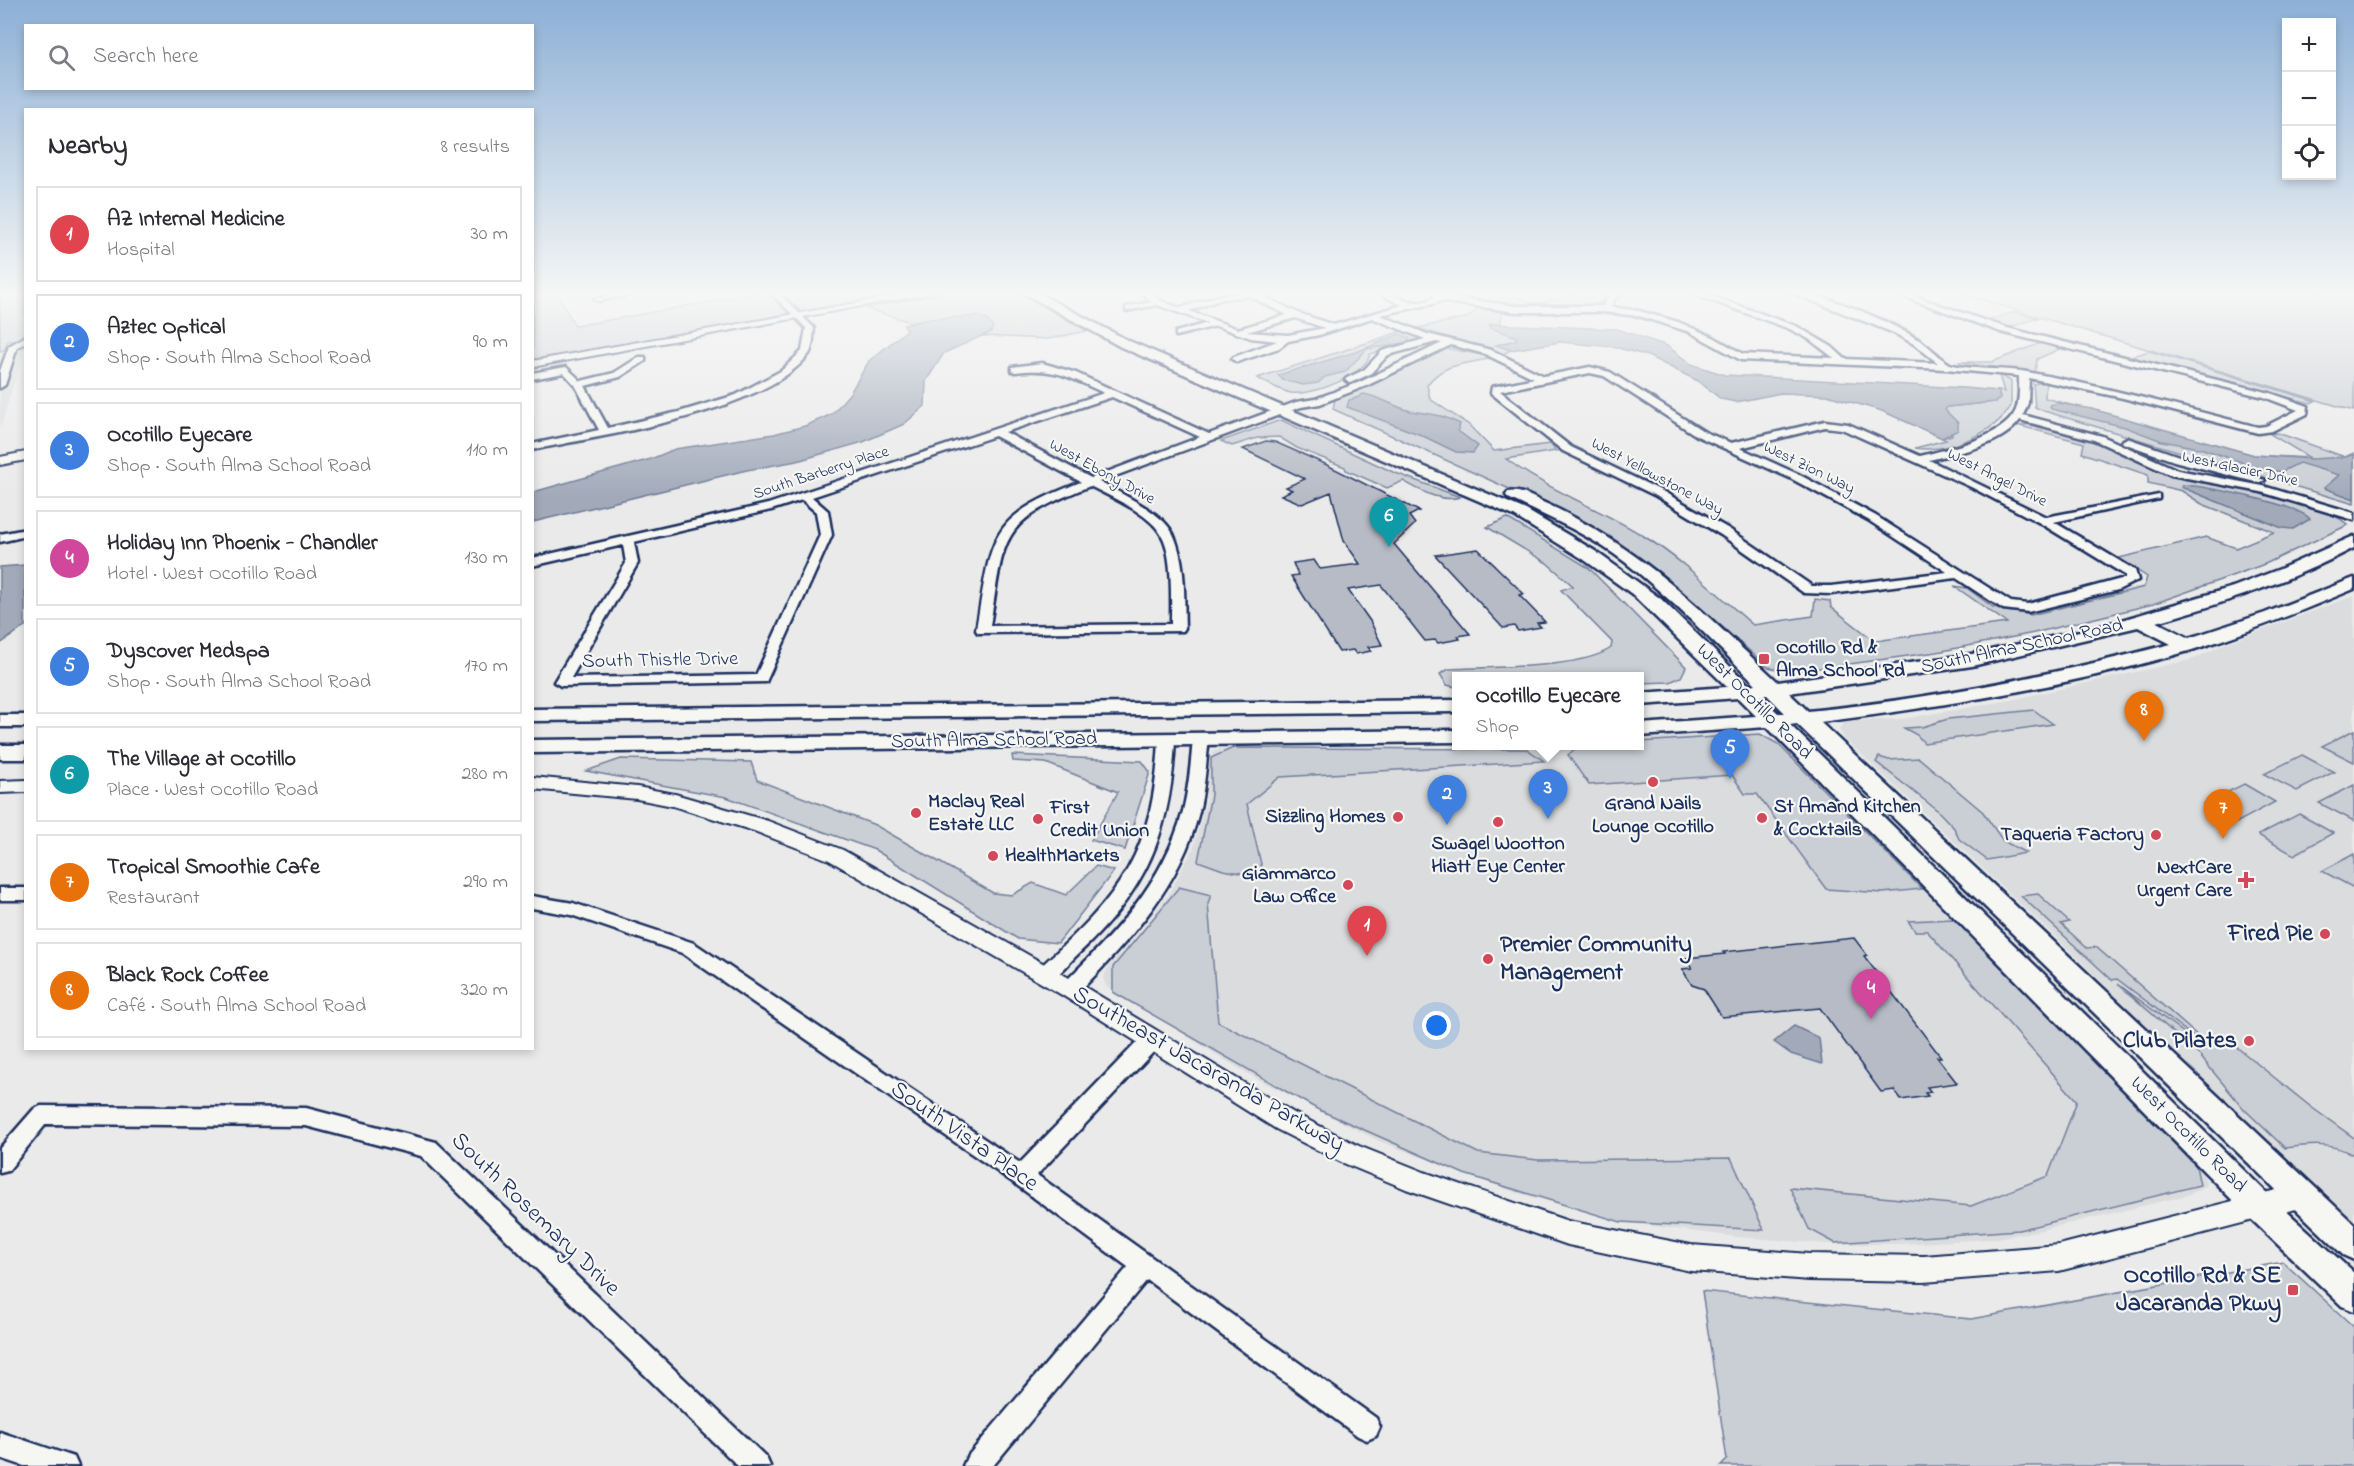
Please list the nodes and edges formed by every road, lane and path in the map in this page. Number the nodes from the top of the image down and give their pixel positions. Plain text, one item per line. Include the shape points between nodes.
1 (8, 360) edge
2 (552, 360) edge
3 (640, 360) edge
4 (797, 360) edge
5 (1164, 360) edge
6 (1195, 360) edge
7 (1377, 360) edge
8 (1410, 360) edge
9 (1506, 360) edge
10 (1811, 360) edge
11 (1941, 360) edge
12 (2128, 360) edge
13 (1843, 362) joint
14 (534, 364) edge
15 (1946, 366) junction
16 (1015, 369) dead end
17 (2024, 374) junction
18 (534, 376) edge
19 (1542, 379) junction
20 (579, 384) junction
21 (0, 385) edge
22 (1113, 393) junction
23 (1299, 404) junction
24 (1281, 410) junction
25 (2019, 413) junction
26 (605, 432) junction
27 (996, 432) junction
28 (1207, 437) junction
29 (534, 447) edge
30 (1729, 447) junction
31 (24, 456) edge
32 (1921, 459) junction
33 (2178, 459) junction
34 (0, 461) edge
35 (2158, 465) junction
36 (1090, 483) junction
37 (1485, 496) junction
38 (805, 497) junction
39 (2155, 497) dead end
40 (2354, 508) edge
41 (2354, 518) edge
42 (2044, 521) junction
43 (24, 532) edge
44 (1591, 534) junction
45 (0, 538) edge
46 (628, 541) junction
47 (2354, 541) edge
48 (534, 562) edge
49 (1959, 574) junction
50 (2354, 583) edge
51 (2008, 606) joint
52 (2141, 621) junction
53 (2188, 645) junction
54 (1775, 688) junction
55 (1743, 691) junction
56 (1644, 699) edge
57 (1452, 706) edge
58 (1374, 707) junction
59 (534, 715) edge
60 (1804, 718) junction
61 (24, 721) edge
62 (0, 722) edge
63 (1773, 722) junction
64 (1644, 730) edge
65 (1452, 736) edge
66 (1201, 738) junction
67 (1167, 739) junction
68 (534, 747) edge
69 (0, 752) edge
70 (24, 752) edge
71 (534, 783) edge
72 (24, 786) edge
73 (0, 787) edge
74 (0, 894) edge
75 (24, 894) edge
76 (534, 902) edge
77 (1045, 974) junction
78 (1070, 989) junction
79 (1152, 1040) junction
80 (0, 1164) edge
81 (1022, 1176) junction
82 (2300, 1196) junction
83 (2259, 1206) junction
84 (2354, 1245) edge
85 (1144, 1266) junction
86 (2354, 1295) edge
87 (1367, 1427) dead end
88 (0, 1445) edge
89 (65, 1466) edge
90 (757, 1466) edge
91 (976, 1466) edge

1 - 21 street
2 - 14 street
3 - 20 street via 617,375
4 - 26 street via 784,373 740,397
5 - 24 main road, West Ocotillo Road
6 - 23 main road, West Ocotillo Road
7 - 23 street via 1367,372
8 - 23 street via 1363,384 1317,402
9 - 19 street
10 - 13 street
11 - 15 street
12 - 17 street via 2304,408 2268,429 2258,430 2115,392
13 - 15 street
15 - 17 street
16 - 22 street via 1042,366
17 - 25 street
18 - 20 street via 566,370
19 - 30 street, West Zion Way via 1590,370 1606,374 1678,421
19 - 49 street, West Yellowstone Way via 1495,389 1496,393 1567,449 1660,494 1725,532 1809,590
20 - 26 street
22 - 27 street, South Barberry Place
22 - 28 street
23 - 24 street
23 - 44 main road, West Ocotillo Road via 1500,489
24 - 28 street
24 - 37 main road, West Ocotillo Road
25 - 32 street via 2001,431 1967,447
25 - 33 street, West Glacier Drive via 2078,424
25 - 35 street, West Glacier Drive via 2098,438
26 - 29 street
27 - 36 street, West Ebony Drive
27 - 38 street, South Barberry Place
28 - 36 street
30 - 32 street, West Angel Drive via 1834,424
30 - 49 street, West Zion Way via 1872,518
31 - 34 street
32 - 42 street, West Angel Drive
33 - 35 street
33 - 40 street, West Glacier Drive
35 - 41 street, West Glacier Drive via 2186,476 2296,498
36 - 36 street, West Ebony Drive via 1042,502 1012,525 998,545 984,630 1178,628 1177,574 1168,535 1143,510
37 - 44 main road via 1506,500
37 - 55 main road, West Ocotillo Road via 1578,546 1618,573 1655,603
38 - 46 street, South Barberry Place
38 - 46 street, South Thistle Drive via 822,512 826,535 761,680 561,682 632,562
39 - 42 street
42 - 51 street, West Angel Drive via 2131,573 2132,580 2028,608
43 - 45 street
44 - 54 main road, West Ocotillo Road via 1630,558
46 - 48 street, South Barberry Place
47 - 52 main road, South Alma School Road via 2246,588
49 - 51 street, West Zion Way
50 - 53 main road, South Alma School Road via 2284,613
52 - 53 main road
52 - 54 main road, South Alma School Road via 1967,661
53 - 60 main road, South Alma School Road via 2010,686
54 - 55 main road, South Alma School Road
54 - 60 main road, West Ocotillo Road
55 - 56 main road, South Alma School Road
55 - 63 main road, West Ocotillo Road
57 - 58 main road, South Alma School Road
58 - 59 main road, South Alma School Road
58 - 67 main road via 1316,717 1185,728
60 - 63 main road, South Alma School Road
60 - 82 main road, West Ocotillo Road
61 - 62 main road
63 - 64 main road, South Alma School Road
63 - 83 main road, West Ocotillo Road
65 - 66 main road, South Alma School Road
66 - 67 main road, South Alma School Road
66 - 78 street via 1191,812 1170,870 1118,940
67 - 68 main road, South Alma School Road
67 - 77 street via 1164,797 1143,862 1102,921
69 - 70 main road
71 - 77 street, Southeast Jacaranda Parkway via 675,800 799,839 880,878
72 - 73 street
74 - 75 street
76 - 81 street, South Vista Place via 573,909 688,948
77 - 78 street, Southeast Jacaranda Parkway
78 - 79 street, Southeast Jacaranda Parkway
79 - 81 street
79 - 83 street, Southeast Jacaranda Parkway via 1286,1121 1415,1181 1568,1233 1691,1258 1866,1270 1986,1266 2059,1258
80 - 90 street, South Rosemary Drive via 41,1115 306,1117 428,1149
81 - 85 street, South Vista Place
82 - 83 street, Southeast Jacaranda Parkway
82 - 84 main road, West Ocotillo Road
83 - 86 main road, West Ocotillo Road
85 - 87 street, South Vista Place
85 - 91 street
88 - 89 street

